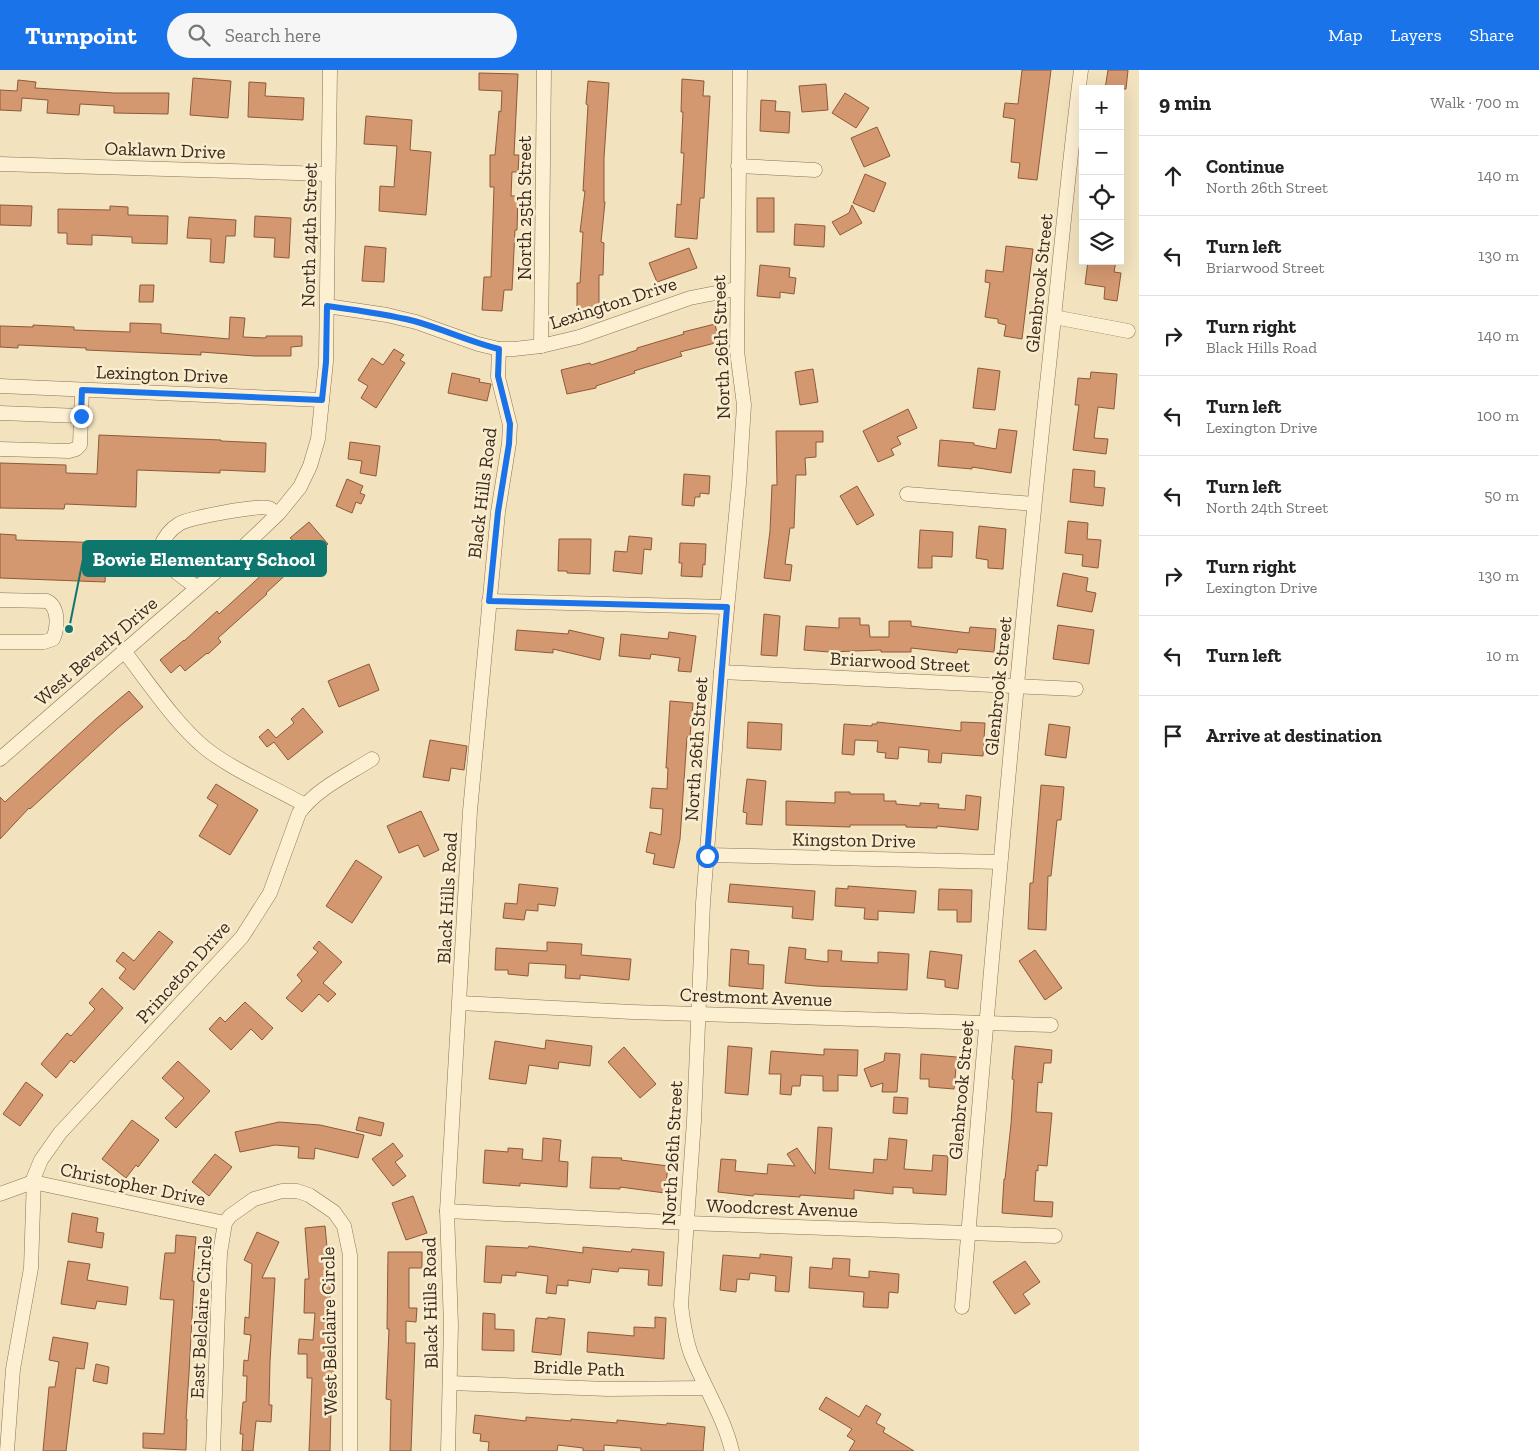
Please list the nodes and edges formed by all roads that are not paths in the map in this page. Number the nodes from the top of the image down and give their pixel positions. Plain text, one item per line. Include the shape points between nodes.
1 (330, 70) edge
2 (544, 70) edge
3 (740, 70) edge
4 (1081, 70) edge
5 (0, 164) edge
6 (738, 166) junction
7 (815, 170) dead end
8 (328, 174) junction
9 (736, 289) junction
10 (327, 306) junction
11 (1054, 317) junction
12 (1128, 331) dead end
13 (541, 346) junction
14 (499, 349) junction
15 (0, 386) edge
16 (82, 390) junction
17 (322, 400) junction
18 (0, 413) edge
19 (81, 416) junction
20 (0, 450) edge
21 (907, 494) dead end
22 (1034, 504) junction
23 (277, 514) junction
24 (197, 588) junction
25 (0, 600) edge
26 (489, 601) junction
27 (727, 607) junction
28 (0, 642) edge
29 (124, 651) junction
30 (721, 672) junction
31 (1017, 686) junction
32 (1076, 689) dead end
33 (0, 759) edge
34 (372, 759) dead end
35 (305, 804) junction
36 (707, 856) junction
37 (1000, 862) junction
38 (460, 1003) junction
39 (698, 1014) junction
40 (986, 1022) junction
41 (1051, 1025) dead end
42 (33, 1182) junction
43 (282, 1191) joint
44 (0, 1194) edge
45 (447, 1212) junction
46 (225, 1222) junction
47 (687, 1224) junction
48 (968, 1233) junction
49 (1055, 1236) dead end
50 (962, 1307) dead end
51 (450, 1382) junction
52 (706, 1388) junction
53 (7, 1451) edge
54 (213, 1451) edge
55 (350, 1451) edge
56 (448, 1451) edge
57 (732, 1451) edge

1 - 8 street, North 24th Street
2 - 13 street, North 25th Street
3 - 6 street, North 26th Street
4 - 11 street, Glenbrook Street
5 - 8 street, Oaklawn Drive
6 - 7 street
6 - 9 street, North 26th Street
8 - 10 street, North 24th Street
9 - 13 street, Lexington Drive via 690,298 579,337
9 - 27 street, North 26th Street via 736,351 744,405
10 - 14 street, Lexington Drive via 416,322
10 - 17 street, North 24th Street
11 - 12 street
11 - 22 street, Glenbrook Street
13 - 14 street, Lexington Drive
14 - 26 street, Black Hills Road via 498,376 510,424
15 - 16 street, Lexington Drive
16 - 17 street, Lexington Drive
16 - 19 street
17 - 23 street, West Beverly Drive via 318,439 310,466 300,487
18 - 19 street
19 - 20 street via 80,445 76,449
21 - 22 street
22 - 31 street, Glenbrook Street
23 - 24 street, West Beverly Drive
23 - 24 street via 269,508 249,508 181,522 169,531 160,548 166,562
24 - 29 street, West Beverly Drive
25 - 28 street via 47,601 56,611 53,639
26 - 27 street
26 - 38 street, Black Hills Road via 470,811
27 - 30 street, North 26th Street
29 - 33 street, West Beverly Drive
29 - 35 street via 183,726 206,748 236,768
30 - 31 street, Briarwood Street
30 - 36 street, North 26th Street
31 - 32 street, Briarwood Street
31 - 37 street, Glenbrook Street
34 - 35 street, Princeton Drive
35 - 42 street, Princeton Drive via 270,892 242,937 60,1133 41,1160
36 - 37 street, Kingston Drive
36 - 39 street, North 26th Street
37 - 40 street, Glenbrook Street
38 - 39 street, Crestmont Avenue
38 - 45 street, Black Hills Road
39 - 40 street, Crestmont Avenue
39 - 47 street, North 26th Street
40 - 41 street, Crestmont Avenue
40 - 48 street, Glenbrook Street
42 - 44 street
42 - 46 street, Christopher Drive
42 - 53 street, Princeton Drive via 31,1268 13,1369
43 - 46 street, East Belclaire Circle via 254,1199
43 - 55 street, West Belclaire Circle via 309,1195 334,1212 345,1230 350,1256
45 - 47 street, Woodcrest Avenue
45 - 51 street, Black Hills Road
46 - 54 street, East Belclaire Circle via 220,1253
47 - 48 street, Woodcrest Avenue
47 - 52 street, North 26th Street via 681,1305 691,1353
48 - 49 street, Woodcrest Avenue
48 - 50 street, Glenbrook Street
51 - 52 street, Bridle Path via 608,1389
51 - 56 street, Black Hills Road
52 - 57 street, North 26th Street

